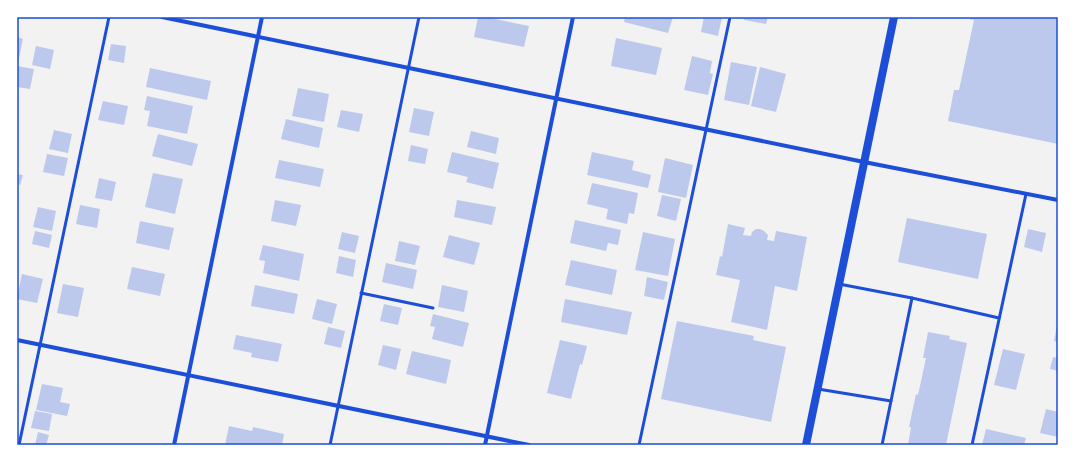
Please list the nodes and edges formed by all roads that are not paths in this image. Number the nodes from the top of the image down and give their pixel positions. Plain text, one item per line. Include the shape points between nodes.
1 (109, 17) edge
2 (162, 17) edge
3 (262, 17) edge
4 (419, 17) edge
5 (574, 17) edge
6 (730, 17) edge
7 (894, 17) edge
8 (258, 37) junction
9 (408, 68) junction
10 (557, 99) junction
11 (706, 129) junction
12 (864, 162) junction
13 (1026, 194) junction
14 (1058, 200) edge
15 (839, 284) junction
16 (361, 293) junction
17 (912, 298) junction
18 (433, 308) dead end
19 (999, 318) junction
20 (17, 340) edge
21 (40, 344) junction
22 (188, 375) junction
23 (817, 389) junction
24 (891, 401) junction
25 (338, 406) junction
26 (487, 436) junction
27 (19, 445) edge
28 (174, 445) edge
29 (330, 445) edge
30 (485, 445) edge
31 (529, 445) edge
32 (639, 445) edge
33 (806, 445) edge
34 (882, 445) edge
35 (972, 445) edge

1 - 21 lane
2 - 8 street
3 - 8 street
4 - 9 lane
5 - 10 street
6 - 11 lane
7 - 12 main road
8 - 9 street
8 - 22 street
9 - 10 street
9 - 16 lane
10 - 11 street
10 - 26 street
11 - 12 street
11 - 32 lane
12 - 13 street
12 - 15 main road
13 - 14 street
13 - 19 lane
15 - 17 lane
15 - 23 main road
16 - 18 lane
16 - 25 lane
17 - 19 lane
17 - 24 lane
19 - 35 lane
20 - 21 street
21 - 22 street
21 - 27 lane
22 - 25 street
22 - 28 street
23 - 24 lane
23 - 33 main road
24 - 34 lane
25 - 26 street
25 - 29 lane
26 - 30 street
26 - 31 street

